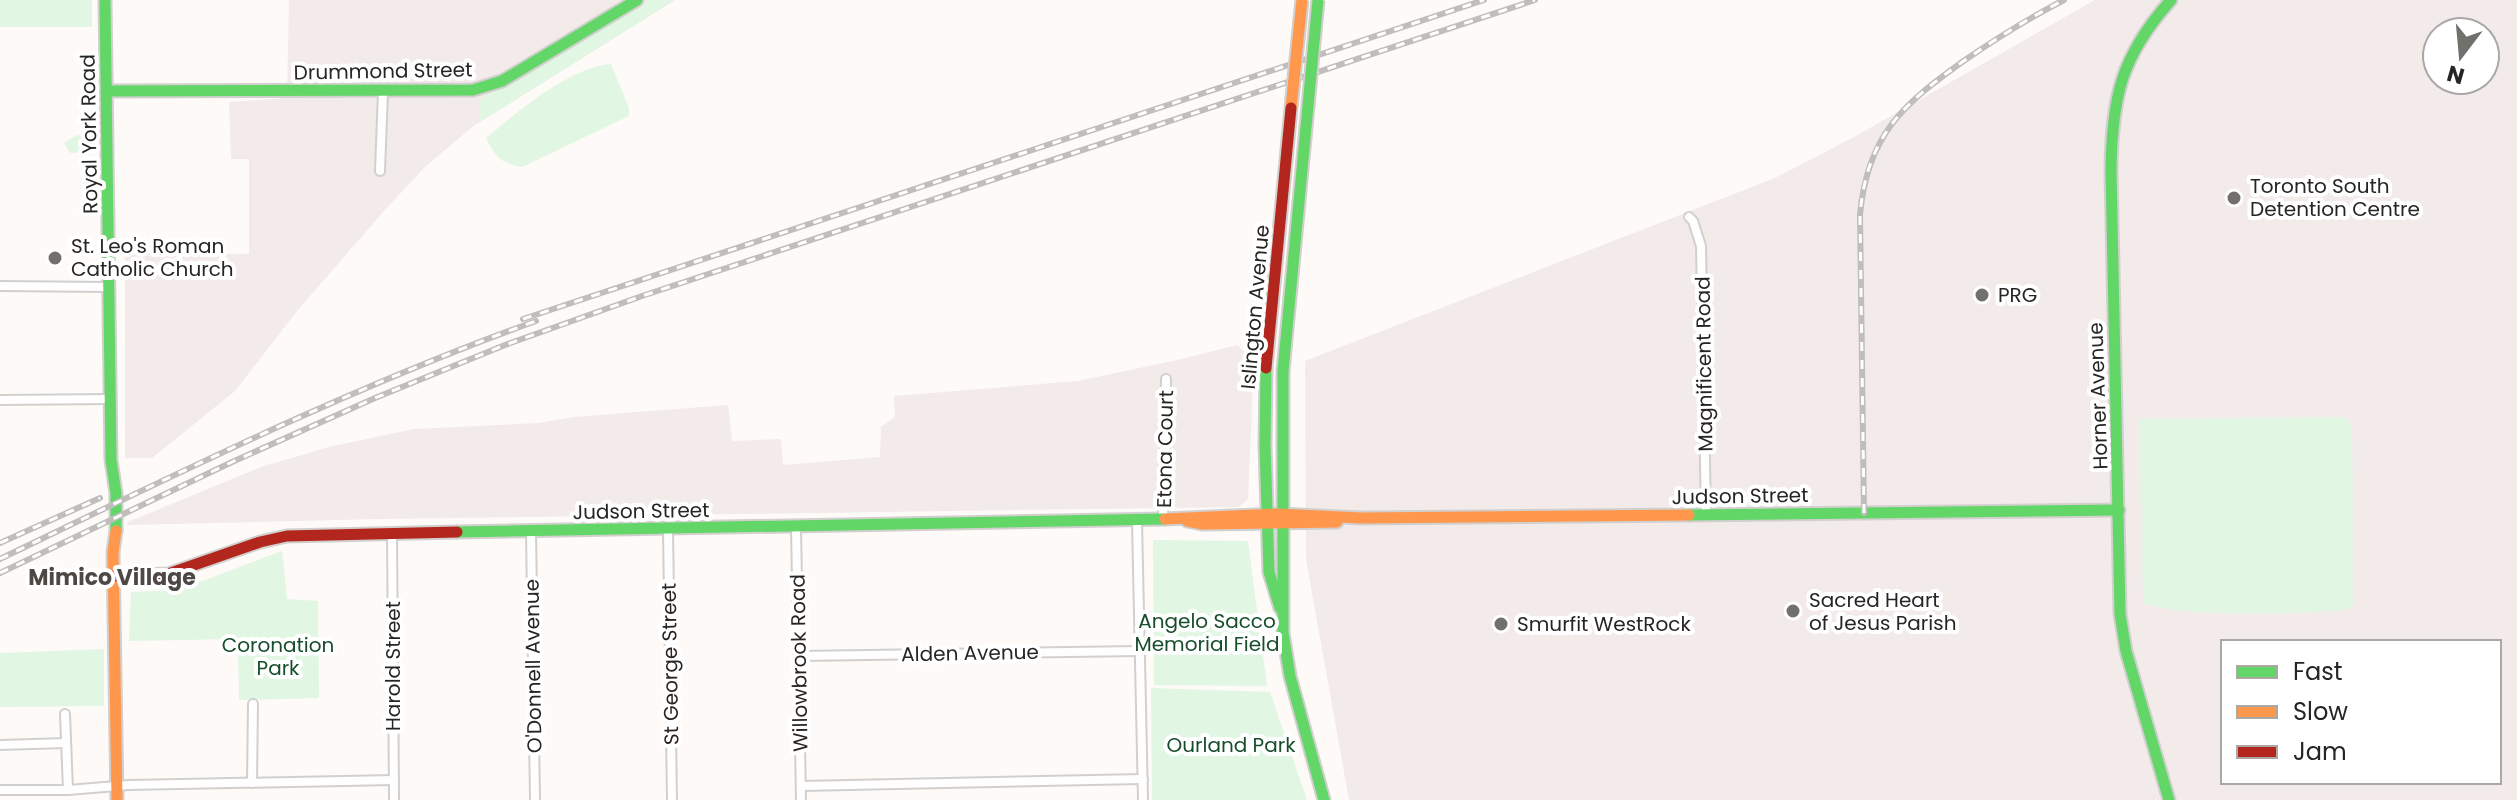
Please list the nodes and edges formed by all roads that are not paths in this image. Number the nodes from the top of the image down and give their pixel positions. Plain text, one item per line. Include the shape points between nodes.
1 (105, 0) edge
2 (637, 0) edge
3 (1302, 0) edge
4 (1318, 0) edge
5 (2171, 0) edge
6 (107, 91) junction
7 (383, 91) junction
8 (380, 171) dead end
9 (1689, 217) dead end
10 (0, 286) edge
11 (109, 287) junction
12 (1166, 379) dead end
13 (111, 399) junction
14 (0, 400) edge
15 (2119, 510) junction
16 (1706, 515) junction
17 (1170, 519) junction
18 (1268, 519) junction
19 (1283, 519) junction
20 (1137, 521) junction
21 (796, 527) junction
22 (668, 529) junction
23 (531, 531) junction
24 (392, 533) junction
25 (113, 576) junction
26 (1282, 617) junction
27 (1140, 651) junction
28 (800, 656) junction
29 (253, 704) dead end
30 (65, 714) dead end
31 (66, 743) junction
32 (0, 745) edge
33 (1143, 779) junction
34 (394, 780) junction
35 (252, 783) junction
36 (117, 786) junction
37 (801, 786) junction
38 (0, 790) edge
39 (68, 790) junction
40 (117, 800) edge
41 (394, 800) edge
42 (535, 800) edge
43 (672, 800) edge
44 (801, 800) edge
45 (1143, 800) edge
46 (1324, 800) edge
47 (2169, 800) edge

1 - 6 main road, Royal York Road
2 - 7 main road, Drummond Street via 502,81 473,90
3 - 18 main road, Islington Avenue, bridge via 1266,368
4 - 19 main road, Islington Avenue, bridge via 1283,371
5 - 15 main road, Horner Avenue via 2125,65 2111,120
6 - 7 main road, Drummond Street
6 - 11 main road, Royal York Road
7 - 8 street
9 - 16 street, Magnificent Road via 1701,246
10 - 11 street
11 - 13 main road, Royal York Road
12 - 17 street, Etona Court
13 - 14 street
13 - 25 main road, Royal York Road
15 - 16 main road, Judson Street
15 - 47 main road, Horner Avenue via 2121,626
16 - 19 main road, Judson Street
17 - 18 main road, Judson Street via 1202,524
17 - 20 main road, Judson Street
18 - 19 main road, Judson Street
18 - 26 main road, Islington Avenue via 1269,572
19 - 26 main road, Islington Avenue
20 - 21 main road, Judson Street
20 - 27 street
21 - 22 main road, Judson Street
21 - 28 street, Willowbrook Road
22 - 23 main road, Judson Street
22 - 43 street, St George Street
23 - 24 main road, Judson Street
23 - 42 street, O'Donnell Avenue
24 - 25 main road, Judson Street via 287,536 168,574
24 - 34 street, Harold Street
25 - 36 main road, Royal York Road
26 - 46 main road, Islington Avenue via 1290,676
27 - 28 street, Alden Avenue
27 - 33 street
28 - 37 street, Willowbrook Road
29 - 35 street
30 - 31 street
31 - 32 street
31 - 39 street
33 - 37 street
33 - 45 street
34 - 35 street
34 - 41 street, Harold Street
35 - 36 street
36 - 39 street
36 - 40 main road, Royal York Road
37 - 44 street, Willowbrook Road
38 - 39 street

